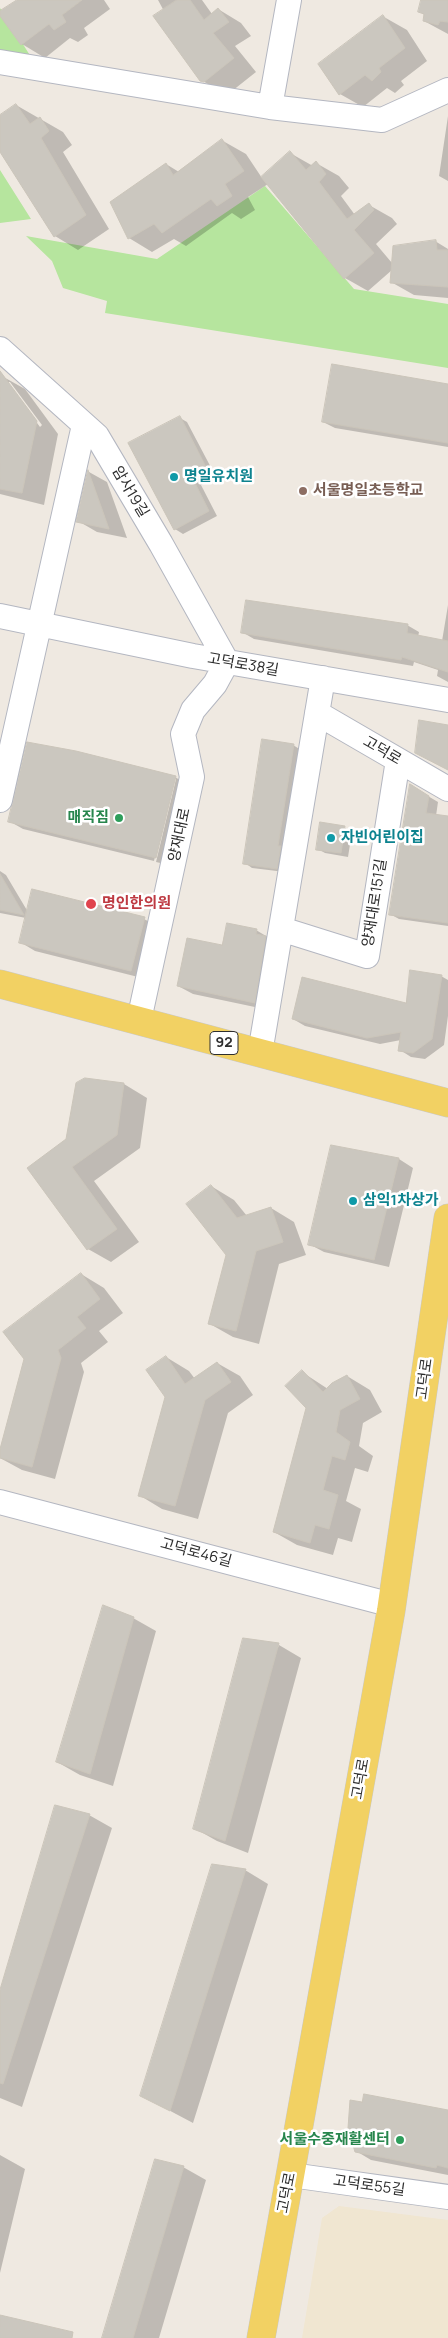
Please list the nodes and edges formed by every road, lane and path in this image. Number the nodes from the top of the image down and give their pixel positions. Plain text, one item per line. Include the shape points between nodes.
1 (289, 0) edge
2 (0, 62) edge
3 (448, 90) edge
4 (270, 107) junction
5 (0, 350) edge
6 (84, 425) junction
7 (0, 616) edge
8 (39, 625) junction
9 (227, 662) junction
10 (323, 678) junction
11 (448, 700) edge
12 (317, 713) junction
13 (398, 760) junction
14 (448, 789) edge
15 (0, 800) edge
16 (281, 929) junction
17 (0, 984) edge
18 (139, 1020) junction
19 (260, 1053) junction
20 (448, 1103) edge
21 (448, 1218) edge
22 (0, 1502) edge
23 (392, 1605) junction
24 (291, 2175) junction
25 (448, 2197) edge
26 (261, 2338) edge

1 - 4 street
2 - 4 street
3 - 4 street via 382,120
5 - 6 street, 암사19길
6 - 8 street
6 - 9 street, 암사19길 via 97,436
7 - 8 street, 고덕로38길
8 - 9 street, 고덕로38길
8 - 15 street
9 - 10 street, 고덕로38길
9 - 18 street, 양재대로 via 215,684 193,710 183,734 192,777
10 - 11 street, 고덕로38길
10 - 12 street
12 - 13 street, 고덕로
12 - 16 street
13 - 14 street, 고덕로
13 - 16 street, 양재대로151길 via 367,956
16 - 19 street
17 - 18 main road, 92
18 - 19 main road, 92
19 - 20 main road, 92
21 - 23 main road, 고덕로
22 - 23 street, 고덕로46길
23 - 24 main road, 고덕로
24 - 25 street, 고덕로55길
24 - 26 main road, 고덕로

